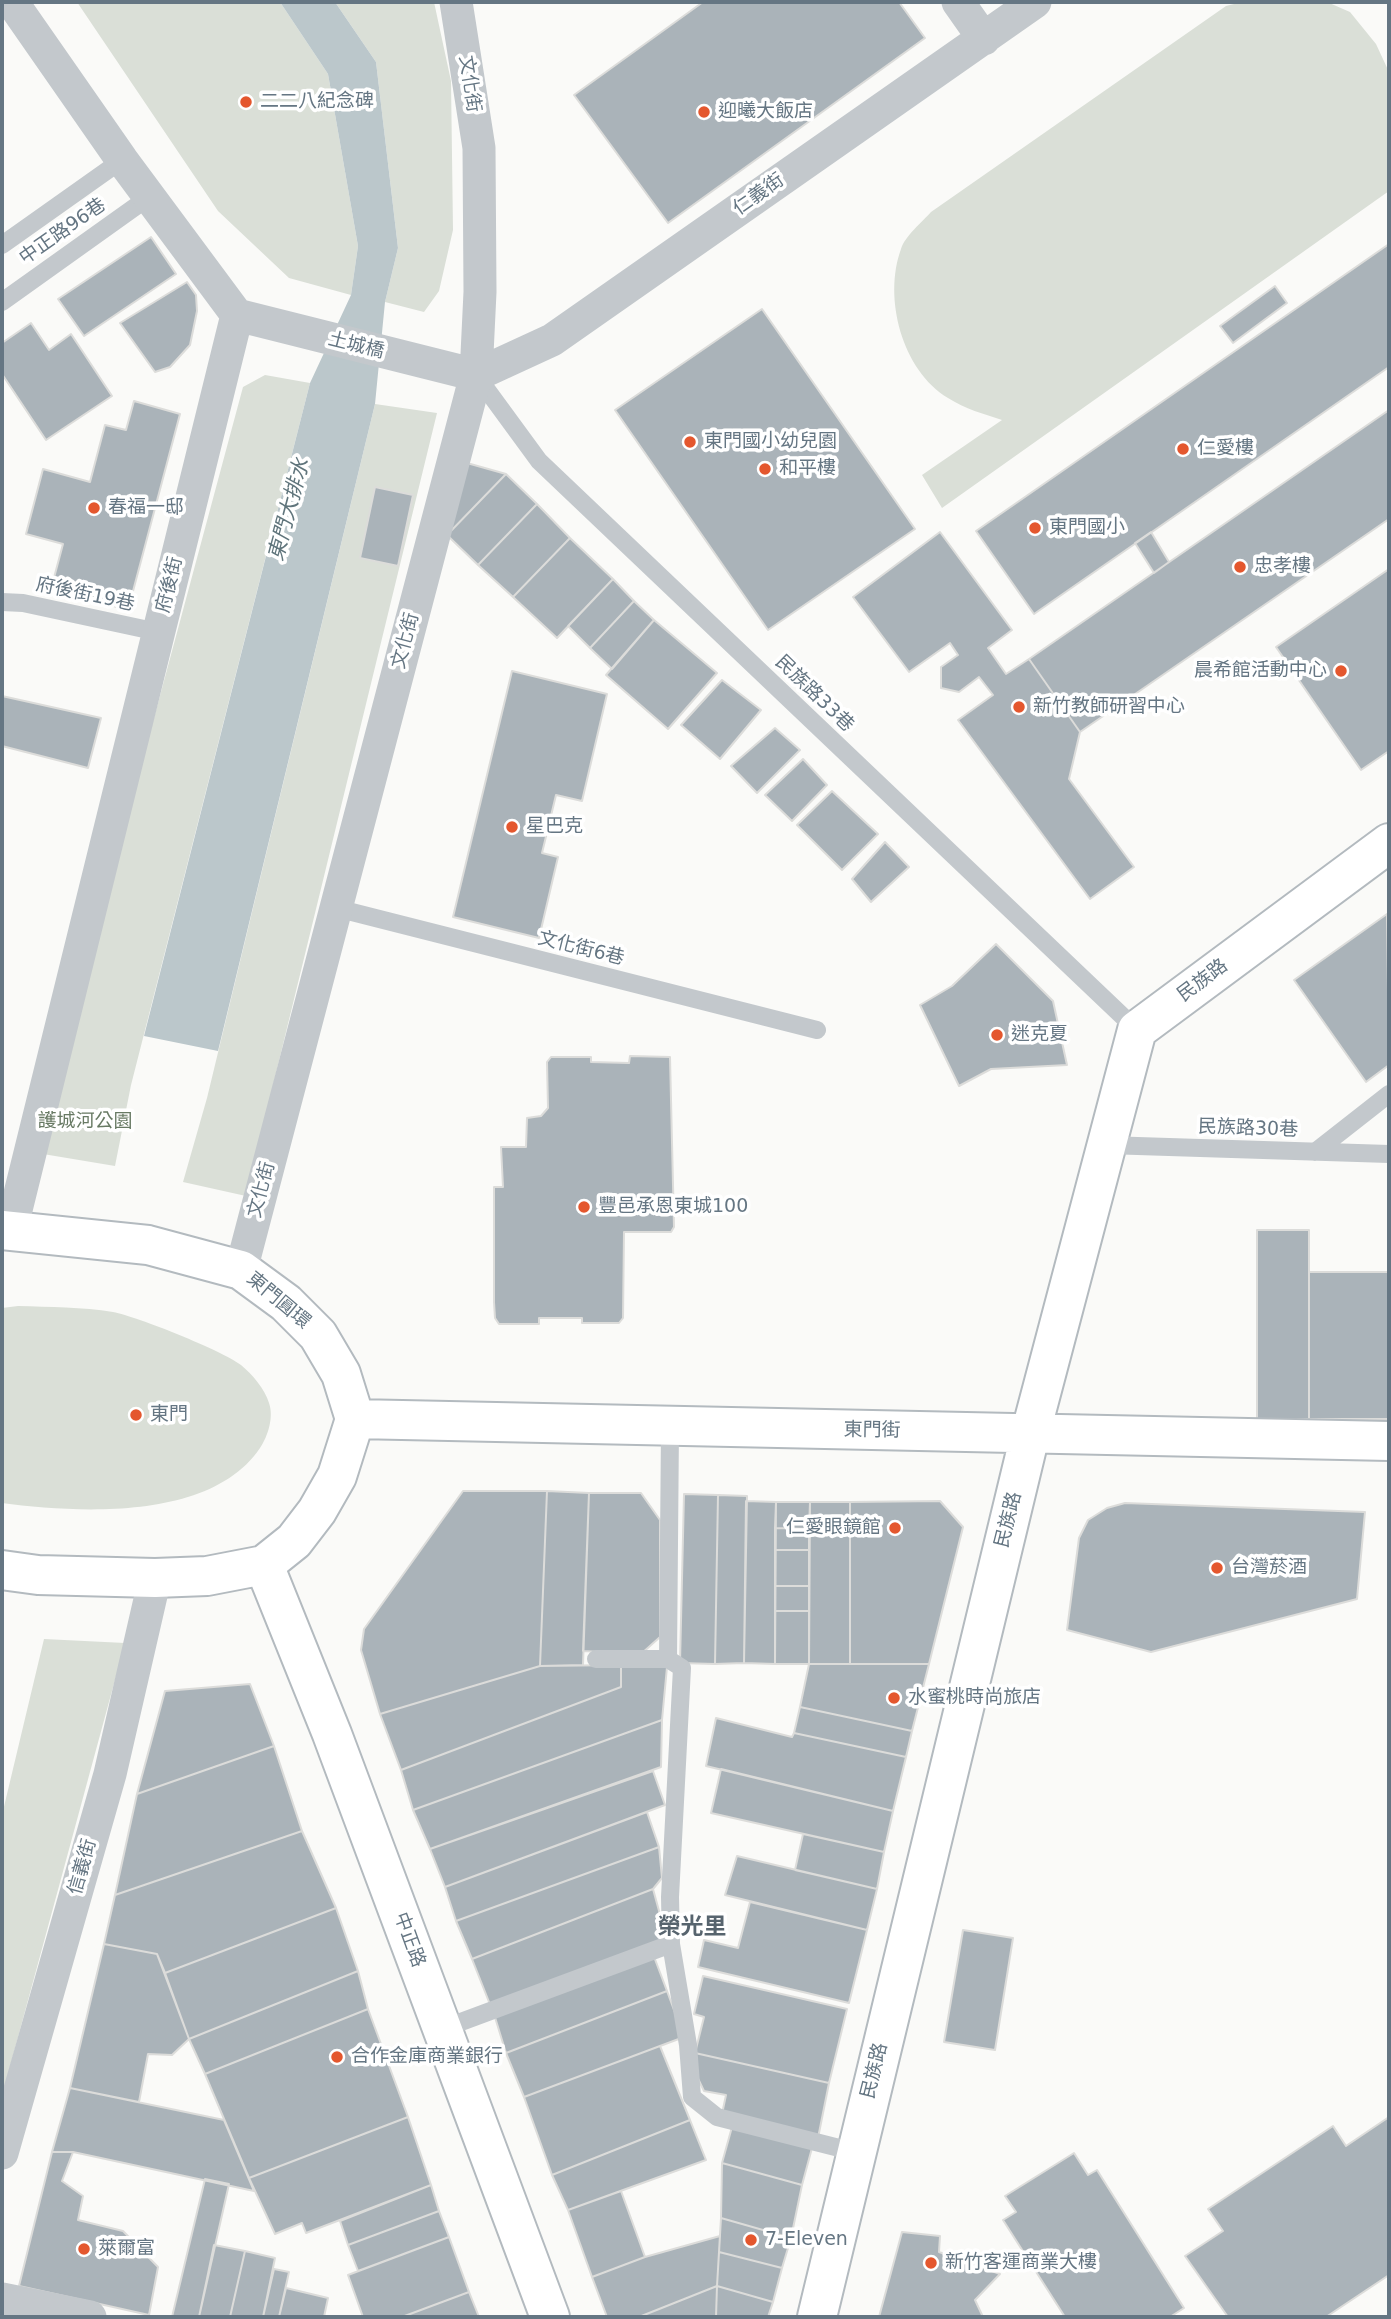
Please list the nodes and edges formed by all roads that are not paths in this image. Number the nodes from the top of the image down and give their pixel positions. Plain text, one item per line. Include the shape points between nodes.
1 (12, 2) edge
2 (456, 2) edge
3 (958, 2) edge
4 (1035, 2) edge
5 (984, 38) junction
6 (122, 160) junction
7 (149, 197) junction
8 (2, 245) edge
9 (5, 293) edge
10 (237, 315) junction
11 (476, 375) junction
12 (2, 602) edge
13 (158, 632) junction
14 (1389, 843) edge
15 (336, 908) junction
16 (817, 1030) dead end
17 (1137, 1030) junction
18 (1389, 1094) edge
19 (1106, 1145) junction
20 (1315, 1152) junction
21 (1389, 1154) edge
22 (6, 1230) edge
23 (241, 1270) junction
24 (355, 1419) junction
25 (670, 1427) junction
26 (1030, 1434) junction
27 (1389, 1441) edge
28 (264, 1565) junction
29 (2, 1570) edge
30 (155, 1578) junction
31 (596, 1659) dead end
32 (668, 1659) junction
33 (671, 1944) junction
34 (442, 2029) junction
35 (855, 2152) junction
36 (2, 2153) edge
37 (2, 2299) edge
38 (90, 2317) edge
39 (550, 2317) edge
40 (817, 2317) edge

1 - 6 street
2 - 11 street, 文化街 via 479,148
3 - 5 street
4 - 5 street, 仁義街
5 - 11 street, 仁義街 via 552,340
6 - 7 street
6 - 8 lane, 中正路96巷
7 - 9 lane, 中正路96巷
7 - 10 street
10 - 11 street, 土城橋
10 - 13 street, 府後街
11 - 15 street, 文化街
11 - 17 lane, 民族路33巷 via 539,461
12 - 13 lane, 府後街19巷
13 - 22 street, 府後街
14 - 17 street, 民族路
15 - 16 lane, 文化街6巷
15 - 23 street, 文化街
17 - 19 street, 民族路
18 - 20 lane
19 - 20 lane, 民族路30巷
19 - 26 street, 民族路
20 - 21 lane, 民族路30巷
22 - 23 street, 東門圓環 via 148,1245
23 - 24 street, 東門圓環 via 286,1303 317,1335 341,1374
24 - 25 street, 東門街
24 - 28 street via 337,1476 317,1511 294,1541
25 - 26 street, 東門街
25 - 32 lane
26 - 27 street, 東門街
26 - 35 street, 民族路
28 - 30 street via 207,1576
28 - 34 street, 中正路
29 - 30 street
30 - 36 street, 信義街 via 110,1774
31 - 32 lane
32 - 33 lane via 682,1668
33 - 34 lane
33 - 35 lane via 692,2098 717,2117
34 - 39 street, 中正路
35 - 40 street, 民族路
37 - 38 street

